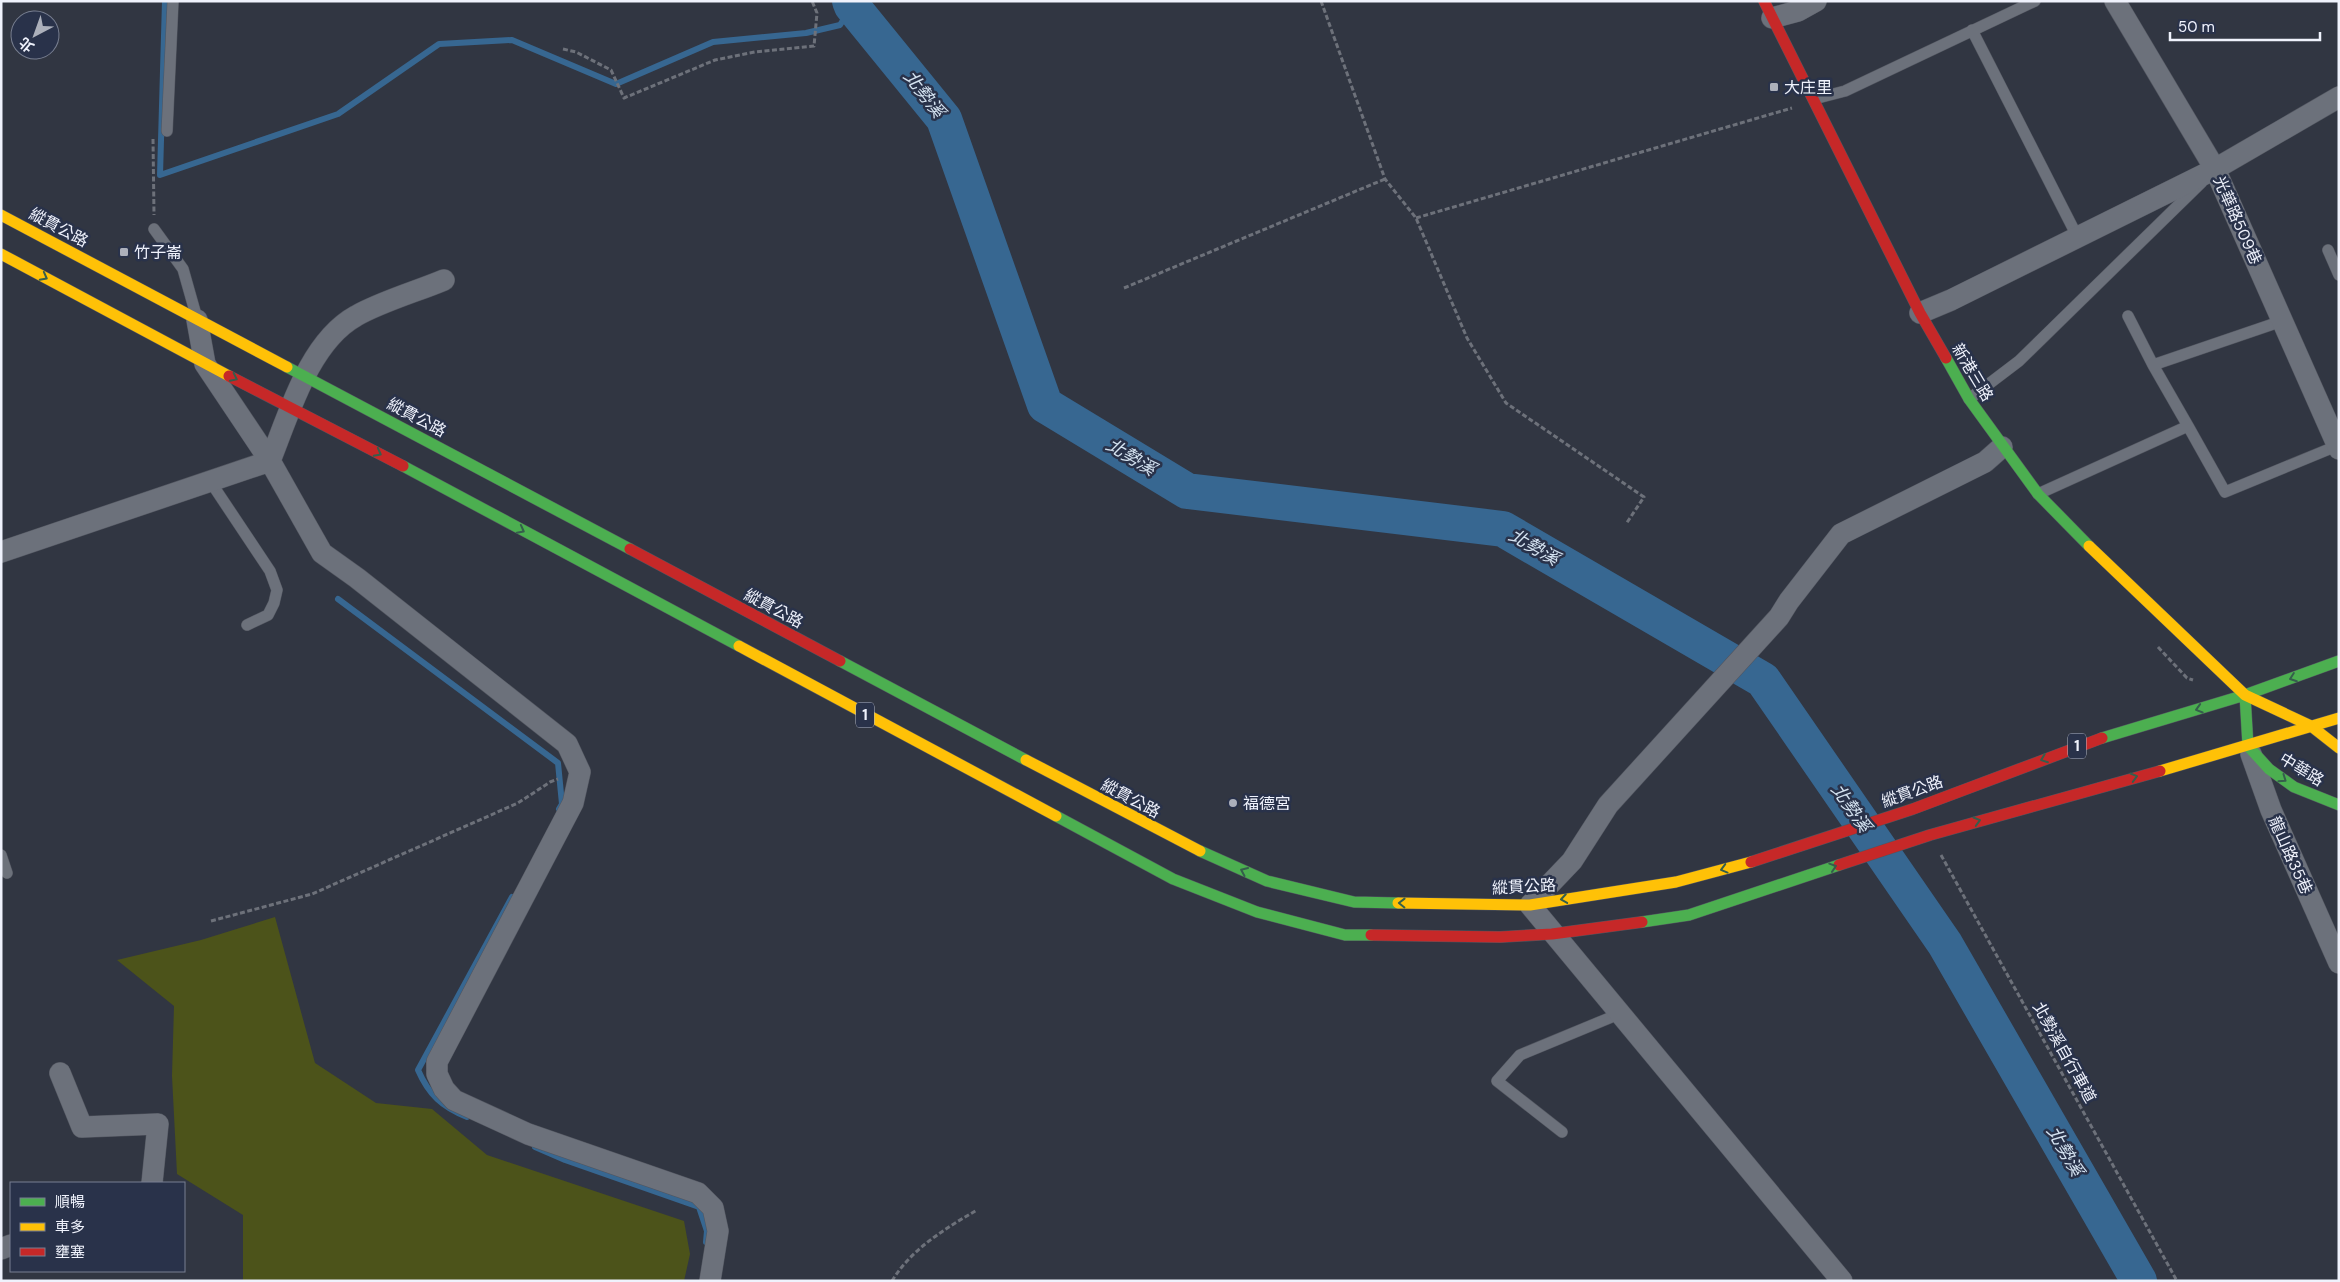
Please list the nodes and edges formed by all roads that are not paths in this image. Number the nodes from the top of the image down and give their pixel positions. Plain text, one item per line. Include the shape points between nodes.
1 (173, 1) edge
2 (1816, 1) edge
3 (2034, 1) edge
4 (2115, 1) edge
5 (1768, 10) edge
6 (1972, 30) junction
7 (1814, 99) junction
8 (2338, 101) edge
9 (167, 131) dead end
10 (2215, 169) junction
11 (1, 215) edge
12 (154, 229) road end
13 (2078, 238) junction
14 (2328, 250) dead end
15 (1, 254) edge
16 (2339, 275) edge
17 (444, 280) dead end
18 (1920, 313) junction
19 (2128, 316) dead end
20 (197, 320) junction
21 (2282, 321) junction
22 (206, 364) junction
23 (2153, 365) junction
24 (306, 376) junction
25 (1968, 399) junction
26 (292, 407) junction
27 (2188, 426) junction
28 (2002, 447) junction
29 (2338, 447) edge
30 (270, 461) junction
31 (210, 481) junction
32 (2038, 494) junction
33 (1, 552) edge
34 (247, 625) dead end
35 (2339, 661) edge
36 (2246, 695) junction
37 (2339, 718) edge
38 (2311, 726) junction
39 (2248, 746) junction
40 (2339, 748) edge
41 (2339, 805) edge
42 (1, 855) edge
43 (7, 873) dead end
44 (1530, 905) junction
45 (1552, 934) junction
46 (2339, 963) edge
47 (1619, 1014) junction
48 (60, 1073) dead end
49 (1562, 1132) dead end
50 (152, 1182) edge
51 (710, 1281) edge
52 (1842, 1281) edge

1 - 9 lane
2 - 5 street via 1798,11
3 - 6 lane
4 - 10 street, 光華路509巷
5 - 7 main road, 新港三路
6 - 7 lane via 1845,91
6 - 13 lane
7 - 18 main road, 新港三路
8 - 10 street
10 - 13 street
10 - 21 street, 光華路509巷
10 - 25 lane via 2019,361
11 - 20 main road, 縱貫公路 / 1
12 - 20 lane via 183,269
13 - 18 street
14 - 16 lane
15 -> 22 main road, 1
17 - 24 street via 355,316 326,340
18 - 25 main road, 新港三路
19 - 23 lane
20 - 22 street
20 - 24 main road, 縱貫公路 / 1
21 - 23 lane
21 - 29 street, 光華路509巷
22 -> 26 main road, 1
22 - 30 street
23 - 27 lane
24 - 26 street
44 -> 24 main road, 縱貫公路 / 1 via 1354,902 1267,881 1133,818
25 - 28 main road, 新港三路
26 - 30 street
26 -> 45 main road, 1 via 1173,879 1257,912 1344,935 1500,937
27 - 29 lane via 2225,492
27 - 32 lane
28 - 32 main road, 新港三路
28 - 44 street via 1985,462 1841,534 1779,617 1608,805 1572,860
30 - 31 street
30 - 51 street via 322,552 567,744 580,772 573,803 437,1062 437,1074 444,1089 454,1100 528,1134 698,1193 713,1208 718,1232
31 - 33 street
31 - 34 lane via 270,571 277,590 268,615
32 - 36 main road, 新港三路
35 -> 36 main road, 縱貫公路 / 1
36 - 38 main road, 新港三路
36 - 39 main road
36 -> 44 main road, 縱貫公路 / 1 via 2087,742 1913,809 1771,856 1676,882
37 - 38 main road, 1
38 - 39 main road, 1
38 - 40 main road
39 -> 41 main road, 中華路 via 2270,769 2294,787
45 -> 39 main road, 1 via 1689,915 1930,835
39 - 46 street, 龍山路35巷 via 2271,810
42 - 43 lane
44 - 45 street
45 - 47 street
47 - 49 lane via 1520,1055 1497,1081
47 - 52 street
48 - 50 street via 82,1127 158,1124

